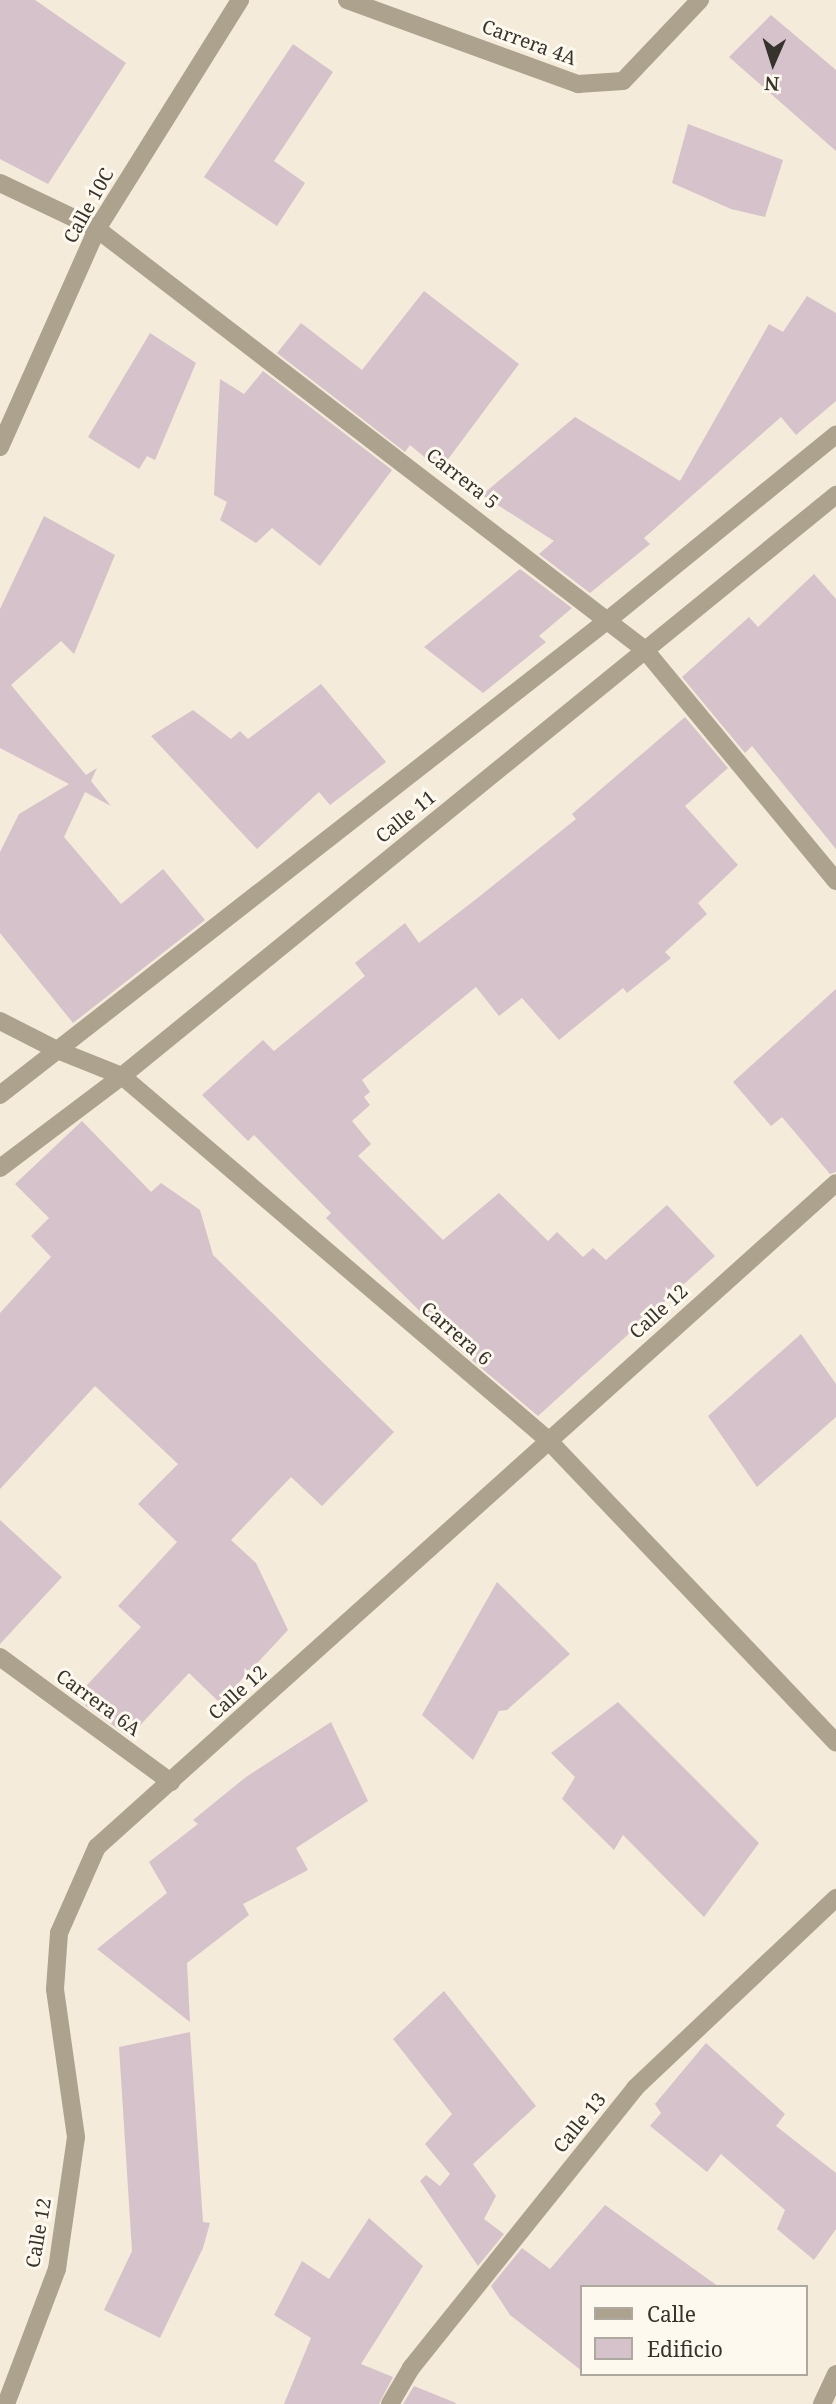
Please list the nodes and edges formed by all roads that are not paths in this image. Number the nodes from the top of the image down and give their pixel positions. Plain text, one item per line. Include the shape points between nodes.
1 (240, 0) edge
2 (347, 0) edge
3 (700, 0) edge
4 (0, 183) edge
5 (97, 229) junction
6 (836, 435) edge
7 (0, 447) edge
8 (836, 495) edge
9 (608, 620) junction
10 (645, 650) junction
11 (836, 881) edge
12 (0, 1021) edge
13 (57, 1050) junction
14 (122, 1076) junction
15 (0, 1095) edge
16 (0, 1168) edge
17 (836, 1183) edge
18 (547, 1439) junction
19 (0, 1657) edge
20 (836, 1742) edge
21 (171, 1782) junction
22 (836, 1898) edge
23 (836, 2374) edge
24 (6, 2404) edge
25 (390, 2404) edge
26 (822, 2404) edge

1 - 5 street, Calle 10C
2 - 3 street, Carrera 4A via 578,83 623,81
4 - 5 street, Carrera 5
5 - 7 street, Calle 10C
5 - 9 street, Carrera 5
6 - 9 street, Calle 11
8 - 10 street, Calle 11
9 - 10 street, Carrera 5
9 - 13 street, Calle 11
10 - 11 street, Carrera 5
10 - 14 street, Calle 11
12 - 13 street, Carrera 6
13 - 14 street, Carrera 6
13 - 15 street, Calle 11
14 - 16 street, Calle 11
14 - 18 street, Carrera 6
17 - 18 street, Calle 12
18 - 20 street, Carrera 6
18 - 21 street, Calle 12
19 - 21 street, Carrera 6A
21 - 24 street, Calle 12 via 97,1847 59,1933 55,1989 76,2137 57,2269
22 - 25 street, Calle 13 via 635,2088 411,2368
23 - 26 street

